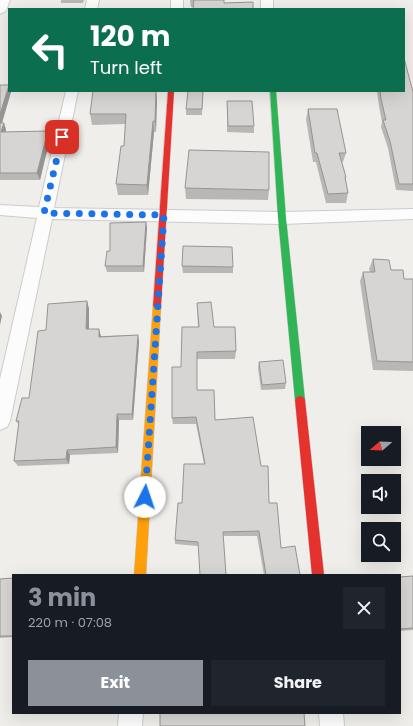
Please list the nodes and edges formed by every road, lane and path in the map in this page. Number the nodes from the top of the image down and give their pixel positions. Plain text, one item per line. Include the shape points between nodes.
1 (4, 0) edge
2 (0, 11) edge
3 (72, 92) edge
4 (171, 92) edge
5 (273, 92) edge
6 (0, 210) edge
7 (44, 213) junction
8 (413, 214) edge
9 (164, 215) junction
10 (282, 218) junction
11 (0, 421) edge
12 (140, 574) edge
13 (318, 574) edge
14 (131, 714) edge
15 (331, 714) edge
16 (130, 726) edge
17 (332, 726) edge

1 - 2 street
3 - 7 street
4 - 9 street
5 - 10 street
6 - 7 street
7 - 9 street
7 - 11 street
8 - 10 street
9 - 10 street
9 - 12 street
10 - 13 street
14 - 16 street
15 - 17 street

